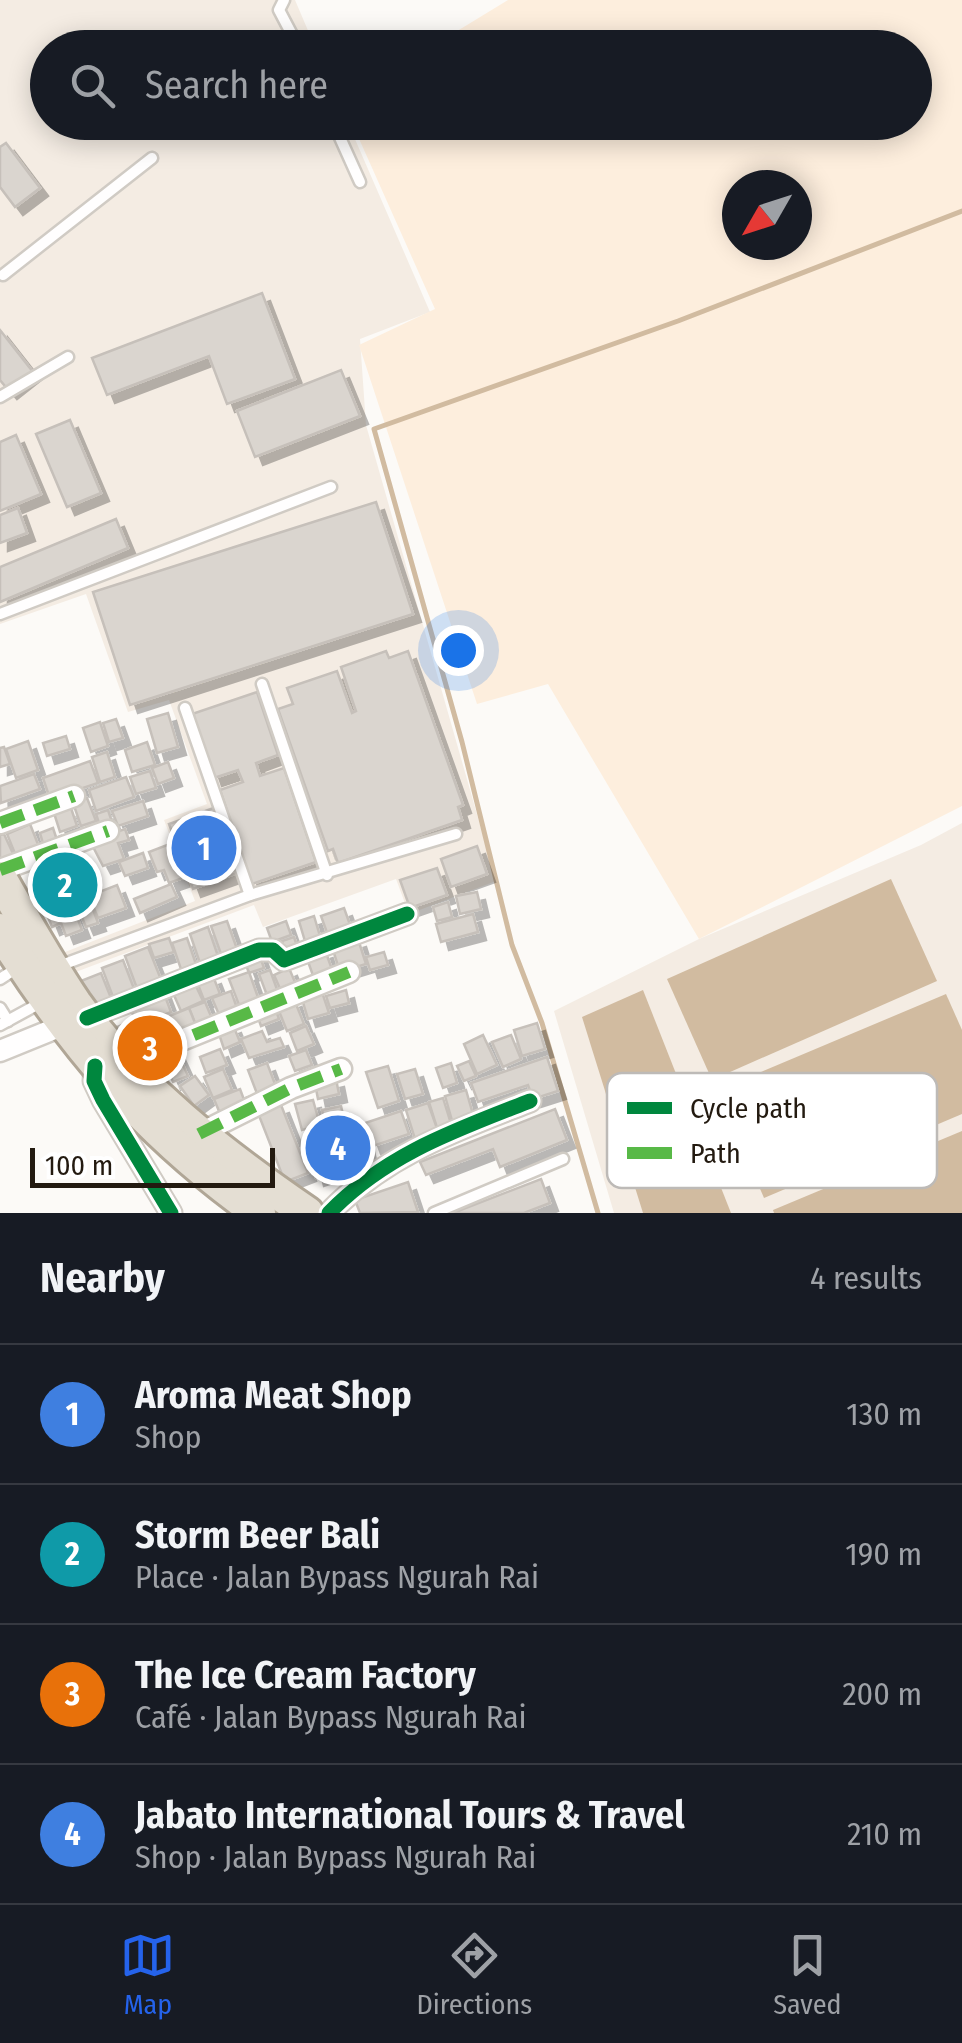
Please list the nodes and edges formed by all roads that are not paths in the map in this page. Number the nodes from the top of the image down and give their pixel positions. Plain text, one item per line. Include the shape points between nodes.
1 (284, 0) edge
2 (290, 30) edge
3 (341, 140) edge
4 (152, 158) dead end
5 (360, 182) dead end
6 (3, 275) dead end
7 (68, 357) dead end
8 (0, 397) edge
9 (331, 487) dead end
10 (0, 614) edge
11 (262, 684) dead end
12 (185, 708) dead end
13 (74, 796) dead end
14 (0, 823) edge
15 (108, 830) dead end
16 (456, 834) dead end
17 (0, 870) edge
18 (326, 875) junction
19 (0, 878) edge
20 (250, 895) junction
21 (407, 914) dead end
22 (0, 930) edge
23 (25, 971) edge
24 (349, 972) dead end
25 (0, 1008) edge
26 (65, 1015) junction
27 (4, 1023) edge
28 (0, 1051) edge
29 (110, 1065) junction
30 (341, 1069) dead end
31 (530, 1100) dead end
32 (199, 1134) junction
33 (563, 1159) dead end
34 (171, 1213) edge
35 (259, 1213) edge
36 (307, 1213) edge
37 (329, 1213) edge
38 (434, 1213) edge

1 - 2 lane via 279,10
3 - 5 lane
4 - 6 lane
7 - 8 lane
9 - 10 lane
11 - 18 lane
12 - 20 lane
13 - 14 street
15 - 17 street
16 - 18 lane
18 - 20 lane
19 - 23 highway
20 - 23 lane
21 - 26 street via 284,960 260,950
22 - 23 highway
23 - 26 highway
23 - 26 highway
24 - 29 street
25 - 27 lane
26 - 27 lane
26 - 28 street
26 - 29 highway
29 - 32 highway
29 - 34 street via 94,1081
29 - 35 highway via 146,1124
30 - 32 street
31 - 37 street via 396,1158
32 - 36 highway
33 - 38 lane

